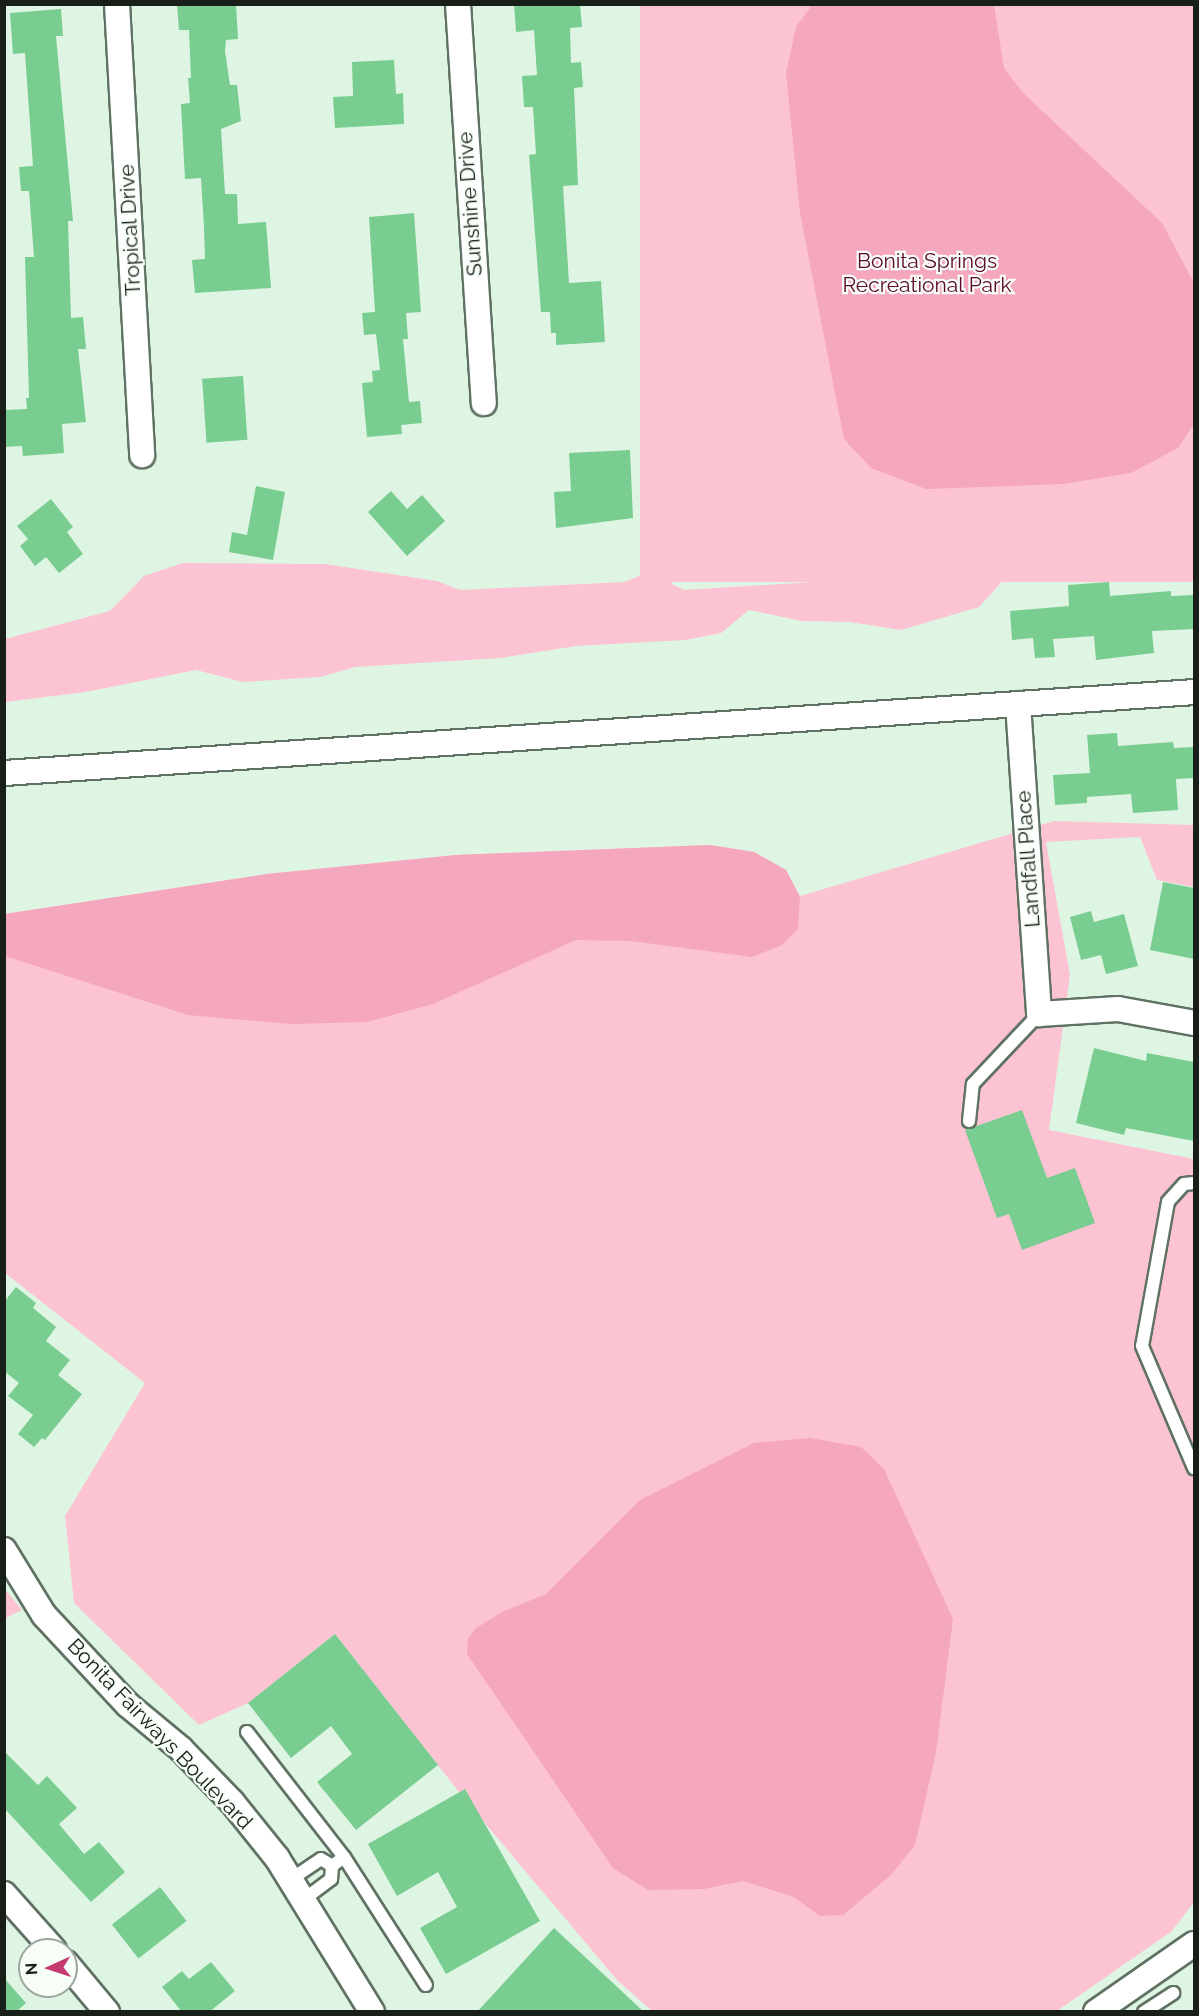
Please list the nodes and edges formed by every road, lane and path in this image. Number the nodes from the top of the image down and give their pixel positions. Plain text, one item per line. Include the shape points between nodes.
1 (117, 4) edge
2 (458, 4) edge
3 (484, 403) dead end
4 (142, 455) dead end
5 (1194, 692) edge
6 (1018, 704) junction
7 (4, 773) edge
8 (1039, 1014) junction
9 (1194, 1023) edge
10 (969, 1121) dead end
11 (1194, 1183) edge
12 (1194, 1468) edge
13 (4, 1550) edge
14 (248, 1732) dead end
15 (344, 1857) junction
16 (332, 1866) junction
17 (297, 1890) junction
18 (4, 1894) edge
19 (43, 1938) edge
20 (1193, 1943) edge
21 (78, 1977) edge
22 (426, 1985) dead end
23 (1173, 1993) dead end
24 (107, 2012) edge
25 (372, 2012) edge
26 (1096, 2012) edge
27 (1144, 2012) edge

1 - 4 street, Tropical Drive
2 - 3 street, Sunshine Drive
5 - 6 street
6 - 7 street
6 - 8 street, Landfall Place
8 - 9 street via 1118,1009
8 - 10 lane via 973,1084
11 - 12 lane via 1184,1184 1168,1202 1142,1346
13 - 17 street, Bonita Fairways Boulevard via 44,1615 128,1705 181,1749 232,1802
14 - 15 lane
15 - 16 lane
15 - 22 lane
16 - 17 lane via 331,1879
16 - 17 lane via 321,1859
17 - 25 street, Bonita Fairways Boulevard
18 - 19 street
20 - 26 street
21 - 24 street
23 - 27 lane

